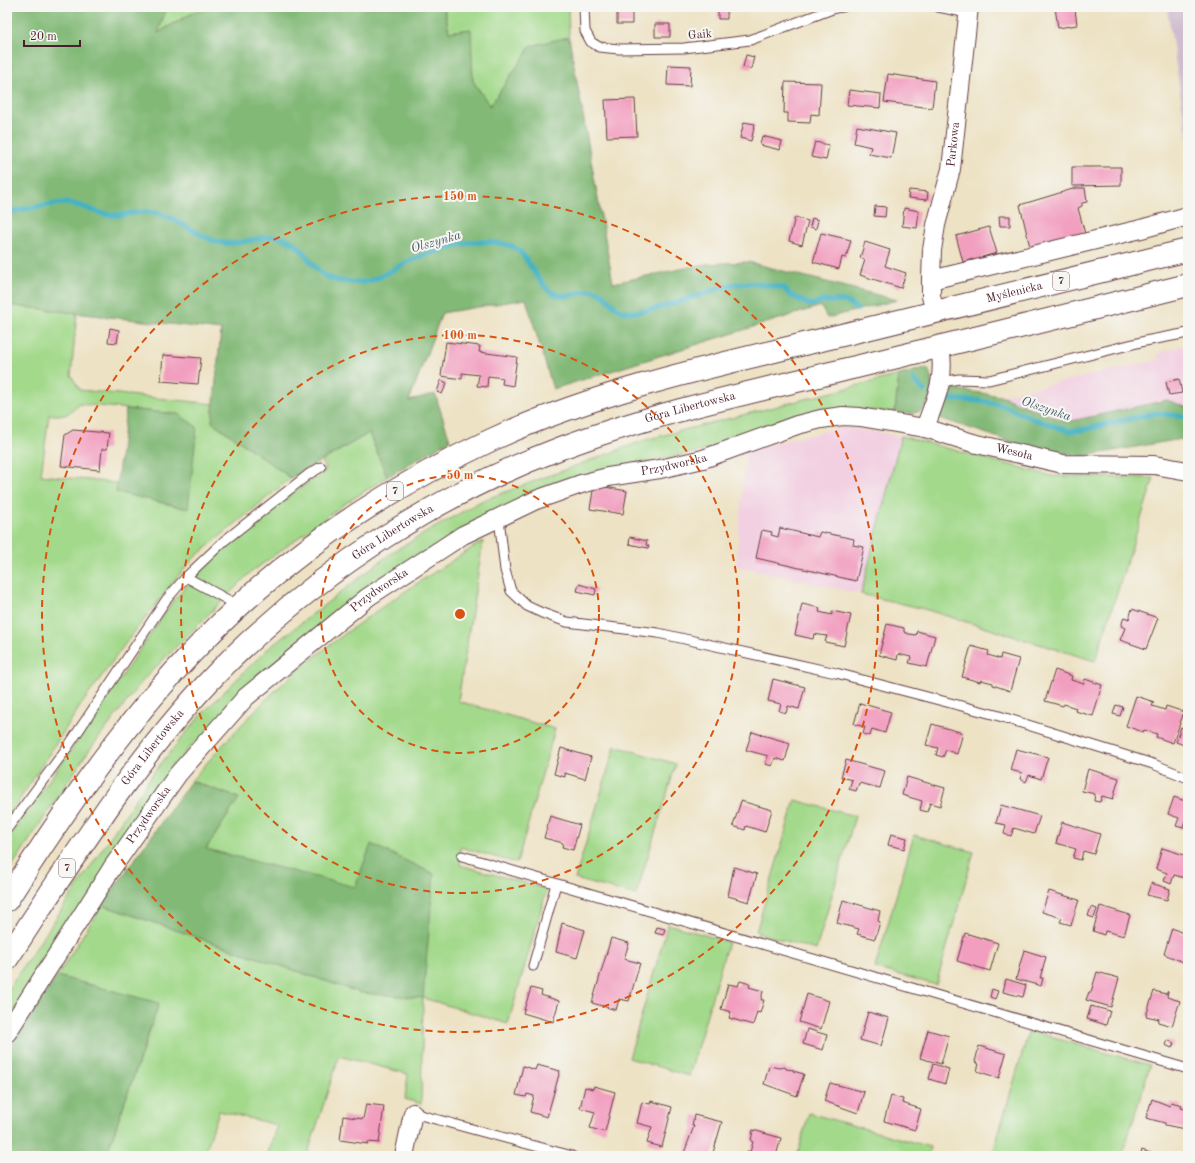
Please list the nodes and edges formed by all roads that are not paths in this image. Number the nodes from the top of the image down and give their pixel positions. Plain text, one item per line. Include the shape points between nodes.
1 (584, 7) edge
2 (843, 7) edge
3 (938, 7) edge
4 (969, 10) edge
5 (818, 11) edge
6 (1188, 216) edge
7 (1188, 250) edge
8 (931, 280) junction
9 (1188, 285) edge
10 (935, 312) junction
11 (1188, 333) edge
12 (940, 346) junction
13 (942, 382) junction
14 (926, 428) junction
15 (321, 467) dead end
16 (1188, 471) edge
17 (499, 518) junction
18 (186, 577) junction
19 (239, 606) junction
20 (1188, 778) edge
21 (7, 829) edge
22 (462, 856) dead end
23 (556, 884) junction
24 (7, 900) edge
25 (7, 959) edge
26 (533, 966) dead end
27 (7, 1033) edge
28 (1188, 1069) edge
29 (413, 1113) joint
30 (404, 1156) edge
31 (572, 1156) edge

1 - 5 lane, Gaik via 585,31 590,42 599,47 619,49 684,48 750,40
2 - 5 lane, Gaik
3 - 4 lane
4 - 8 street, Parkowa via 951,169 936,225
6 - 8 street
7 - 10 highway, Myślenicka / 7
8 - 10 street, Parkowa
9 - 12 highway, 7
10 - 19 highway, 7 via 649,384 510,432 439,466 362,512 291,562
11 - 13 lane via 1145,341 989,380 959,379
12 - 13 street via 943,362
12 - 25 highway, Góra Libertowska / 7 via 689,408 597,435 537,458 460,493 369,548 308,592 258,634 188,704 121,789
13 - 14 street
14 - 16 street, Wesoła via 973,443 1063,464 1154,465
14 - 17 street, Przydworska via 860,417 821,419 703,459 581,484 536,500
15 - 18 lane via 224,541
17 - 20 lane via 505,570 511,591 527,606 542,613 567,622 658,633 836,673 996,714 1153,764
17 - 27 street, Przydworska via 463,535 368,597 246,697 178,774 112,868
18 - 19 lane
18 - 21 lane via 166,600 69,745
19 - 24 highway, 7 via 176,670 122,733 64,813
22 - 23 lane
23 - 26 lane
23 - 28 lane
29 - 30 street
29 - 31 lane

